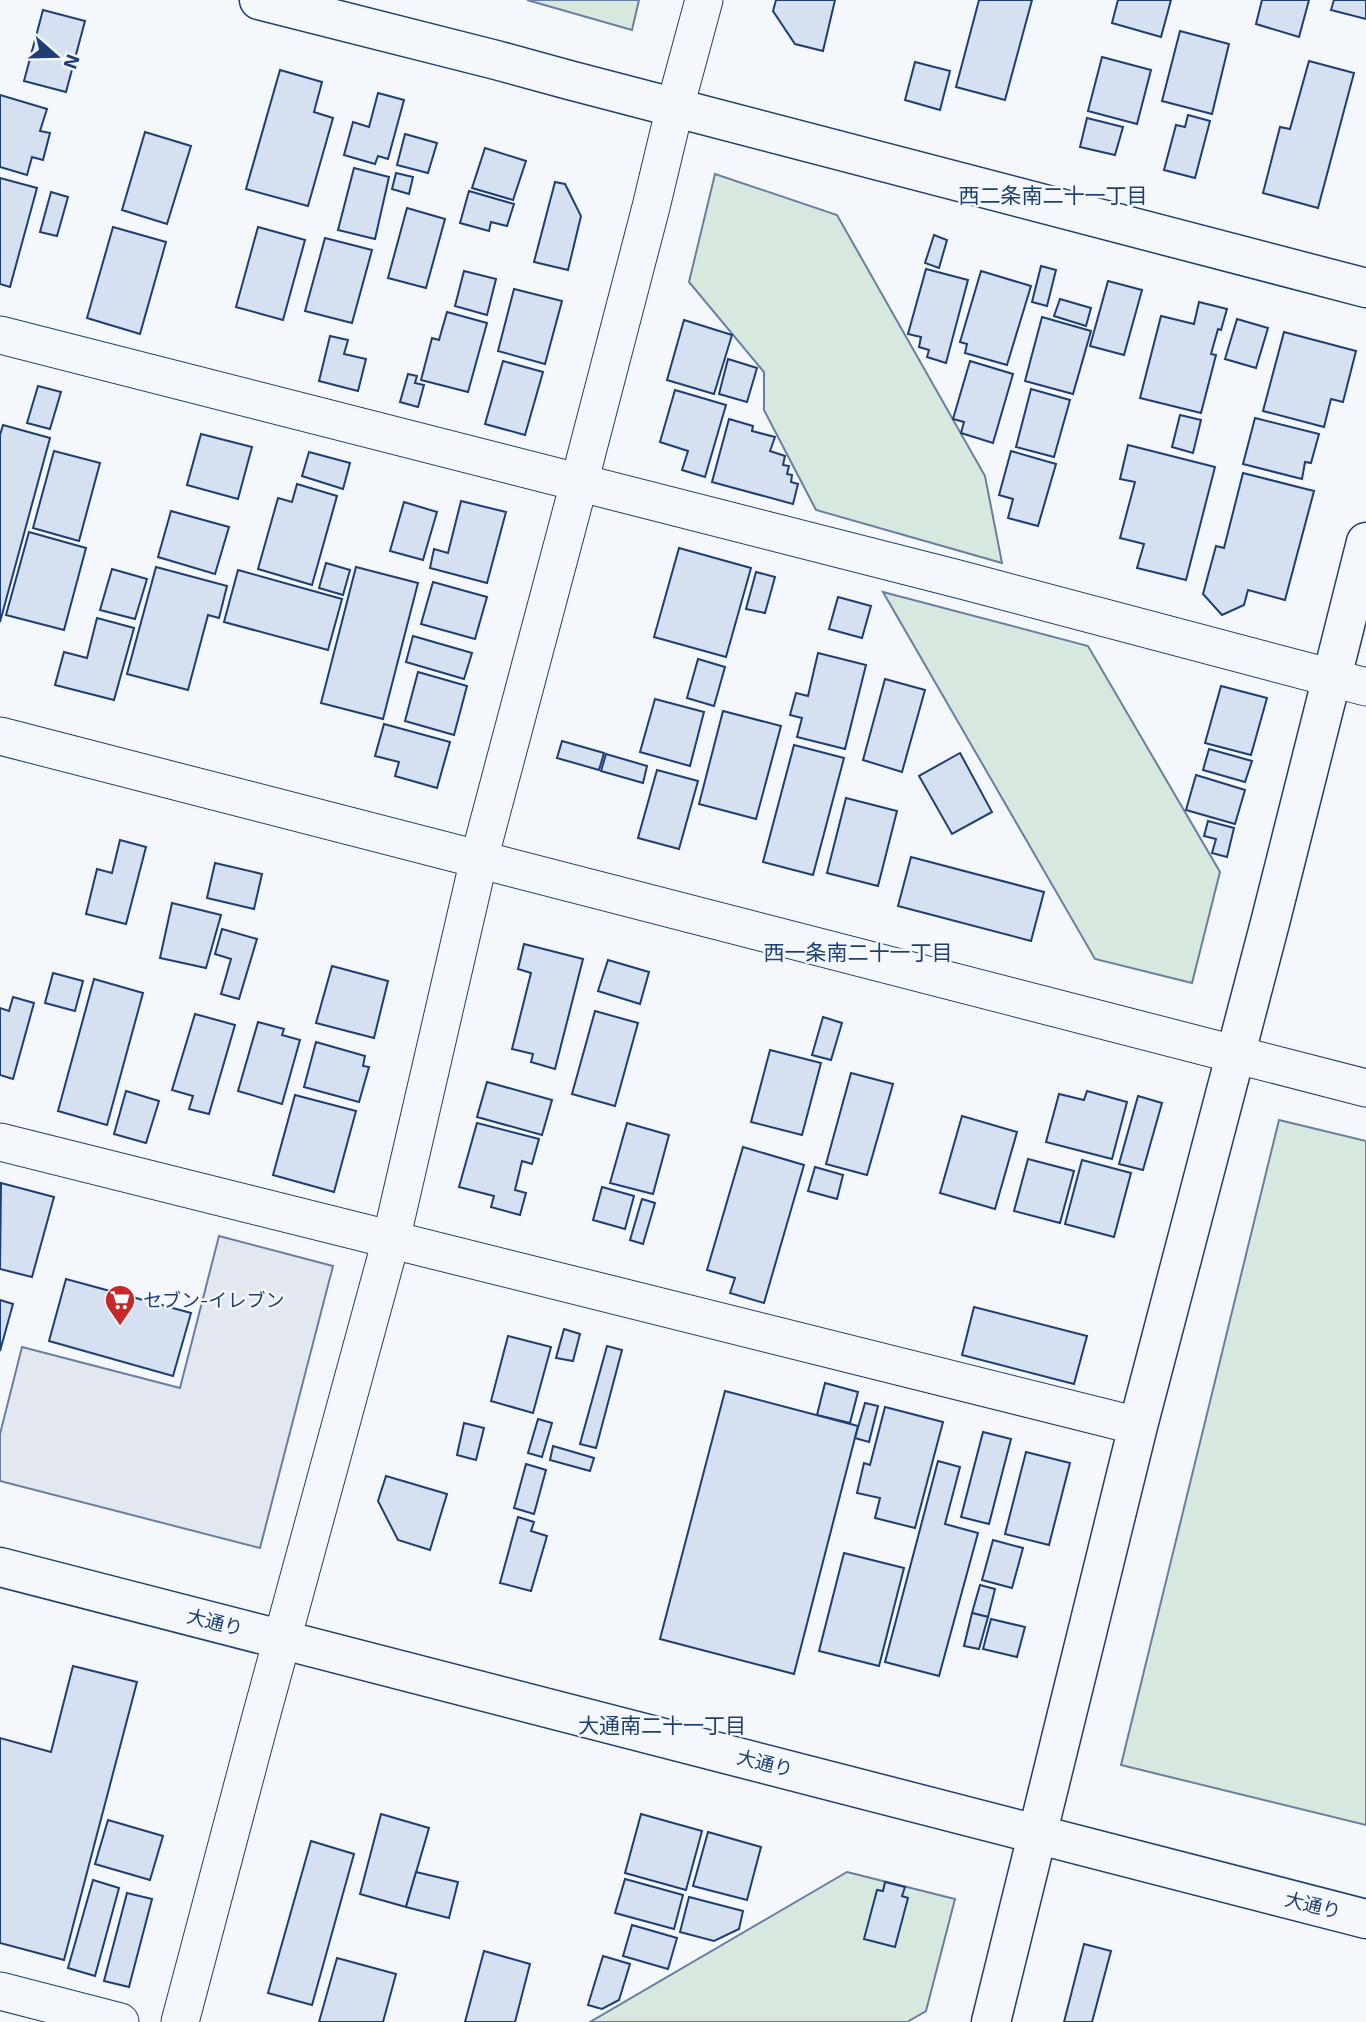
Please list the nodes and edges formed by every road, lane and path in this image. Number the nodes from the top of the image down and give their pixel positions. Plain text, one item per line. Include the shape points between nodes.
1 (259, 0) edge
2 (704, 0) edge
3 (675, 107) junction
4 (1366, 288) edge
5 (0, 335) edge
6 (579, 483) junction
7 (1366, 542) edge
8 (1349, 682) edge
9 (0, 736) edge
10 (479, 859) junction
11 (1235, 1054) junction
12 (1366, 1088) edge
13 (0, 1142) edge
14 (391, 1240) junction
15 (1138, 1426) junction
16 (0, 1567) edge
17 (282, 1639) junction
18 (1036, 1834) junction
19 (1366, 1919) edge
20 (0, 1991) edge
21 (120, 2022) edge
22 (180, 2022) edge
23 (991, 2022) edge

1 - 3 main road
2 - 3 street
3 - 4 main road
3 - 6 street
5 - 6 street
6 - 8 street
6 - 10 street
7 - 8 main road
8 - 11 main road via 1271,919
9 - 10 street
10 - 11 street
10 - 14 street
11 - 12 street
11 - 15 main road
13 - 14 street
14 - 15 street
14 - 17 street
15 - 18 main road
16 - 17 main road, 大通り
17 - 18 main road, 大通り
17 - 22 street
18 - 19 main road, 大通り
18 - 23 main road
20 - 21 street

